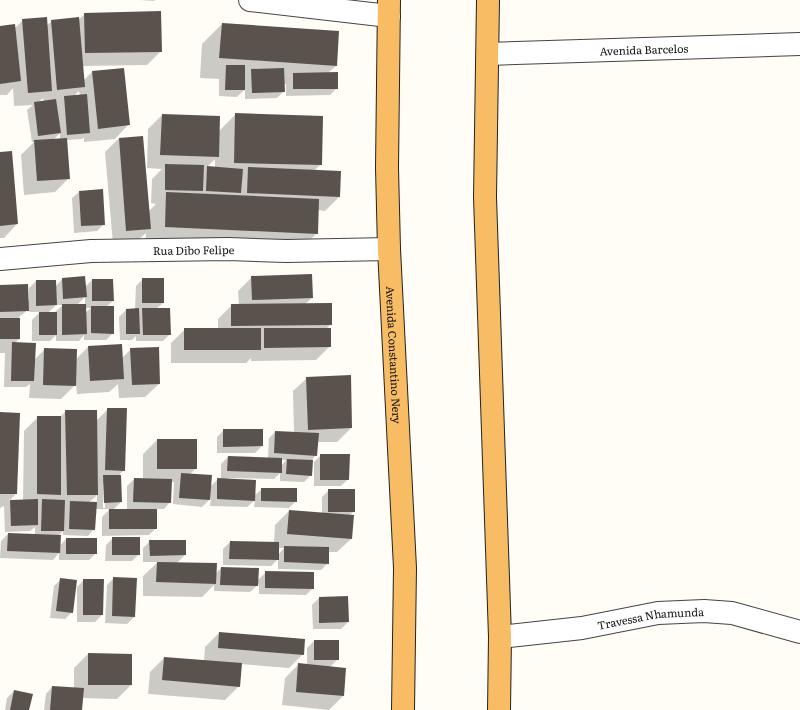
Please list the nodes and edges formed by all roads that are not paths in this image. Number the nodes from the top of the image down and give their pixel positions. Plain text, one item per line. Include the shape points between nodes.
1 (250, 0) edge
2 (488, 0) edge
3 (389, 8) edge
4 (800, 44) edge
5 (488, 54) junction
6 (389, 249) junction
7 (0, 259) edge
8 (800, 632) edge
9 (500, 637) junction
10 (403, 710) edge
11 (499, 710) edge

1 - 3 street
2 - 5 highway
3 - 6 highway, Avenida Constantino Nery
4 - 5 street, Avenida Barcelos
5 - 9 highway via 485,197
6 - 7 street, Rua Dibo Felipe via 90,251
6 - 10 highway, Avenida Constantino Nery via 405,568
8 - 9 street, Travessa Nhamunda via 732,613 704,611 658,613 582,628
9 - 11 highway

